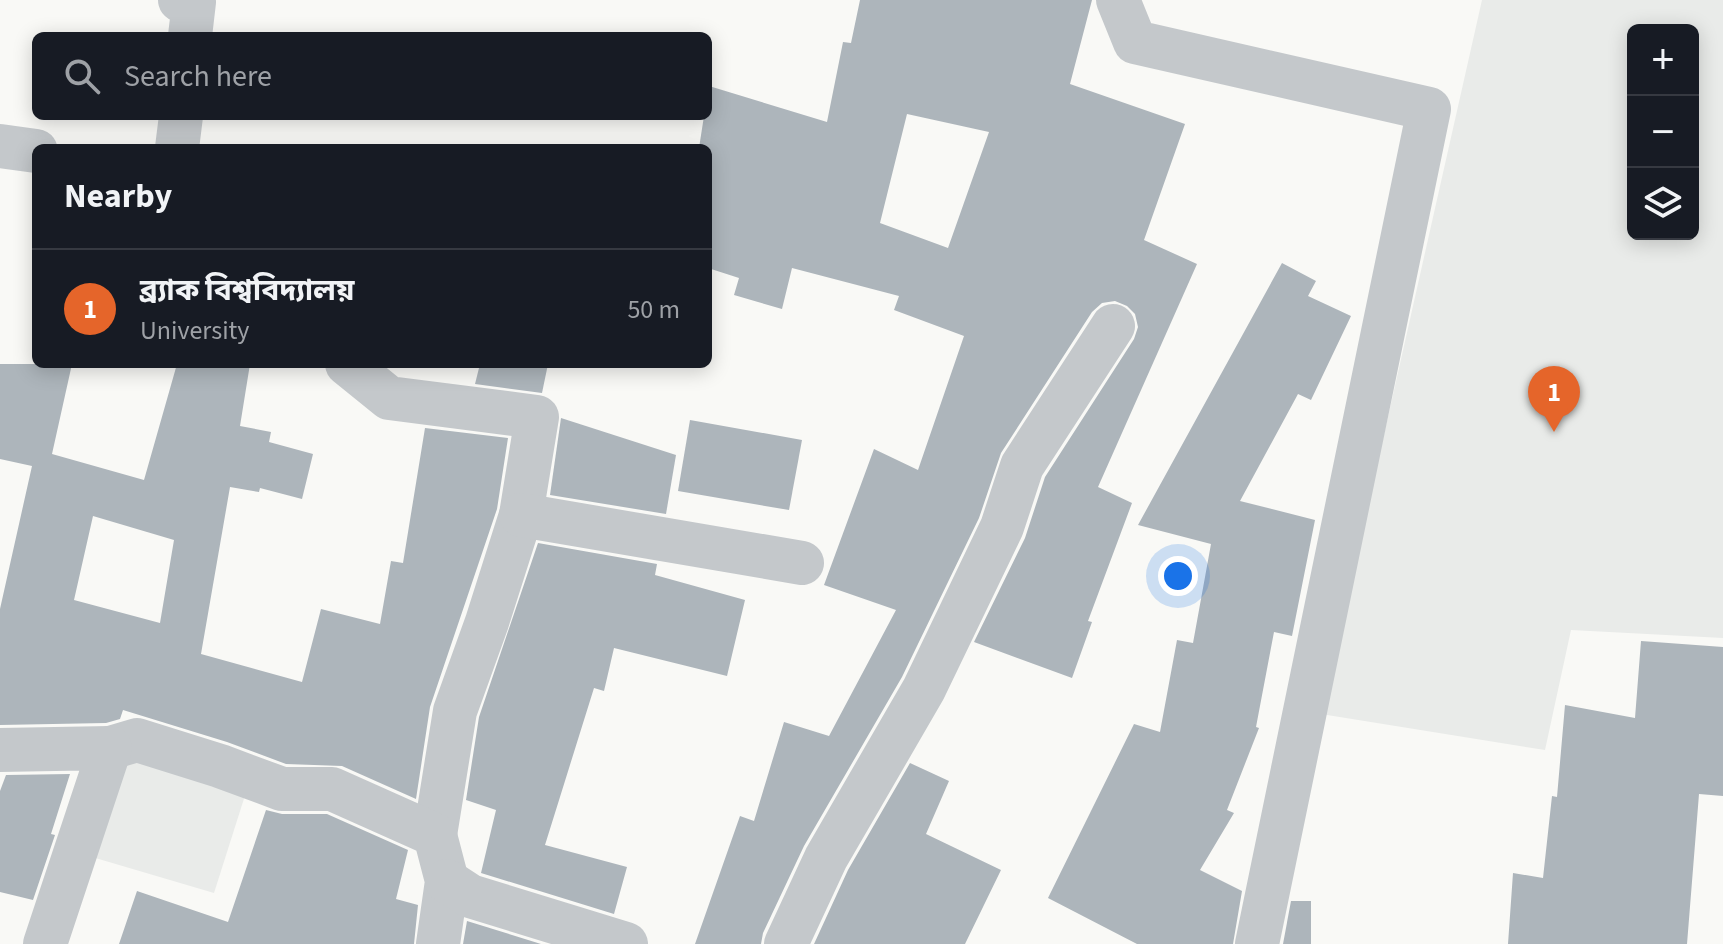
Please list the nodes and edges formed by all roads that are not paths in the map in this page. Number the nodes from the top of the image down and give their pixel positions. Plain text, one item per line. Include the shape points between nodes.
1 (180, 0) edge
2 (1118, 0) edge
3 (190, 32) edge
4 (180, 120) edge
5 (178, 144) edge
6 (0, 146) edge
7 (32, 150) edge
8 (1113, 326) dead end
9 (352, 368) edge
10 (521, 515) junction
11 (802, 563) dead end
12 (110, 748) junction
13 (0, 750) edge
14 (435, 835) junction
15 (447, 881) junction
16 (45, 944) edge
17 (438, 944) edge
18 (626, 944) edge
19 (786, 944) edge
20 (1257, 944) edge

1 - 3 street via 194,2
2 - 20 street via 1135,42 1429,109
4 - 5 street
6 - 7 street
8 - 19 street via 1022,466 1002,527 924,689 826,858
9 - 10 street via 389,398 537,417
10 - 11 street
10 - 14 street via 455,711
12 - 13 street
12 - 14 street via 137,740 282,789 332,789
12 - 16 street
14 - 15 street
15 - 17 street
15 - 18 street via 470,896

